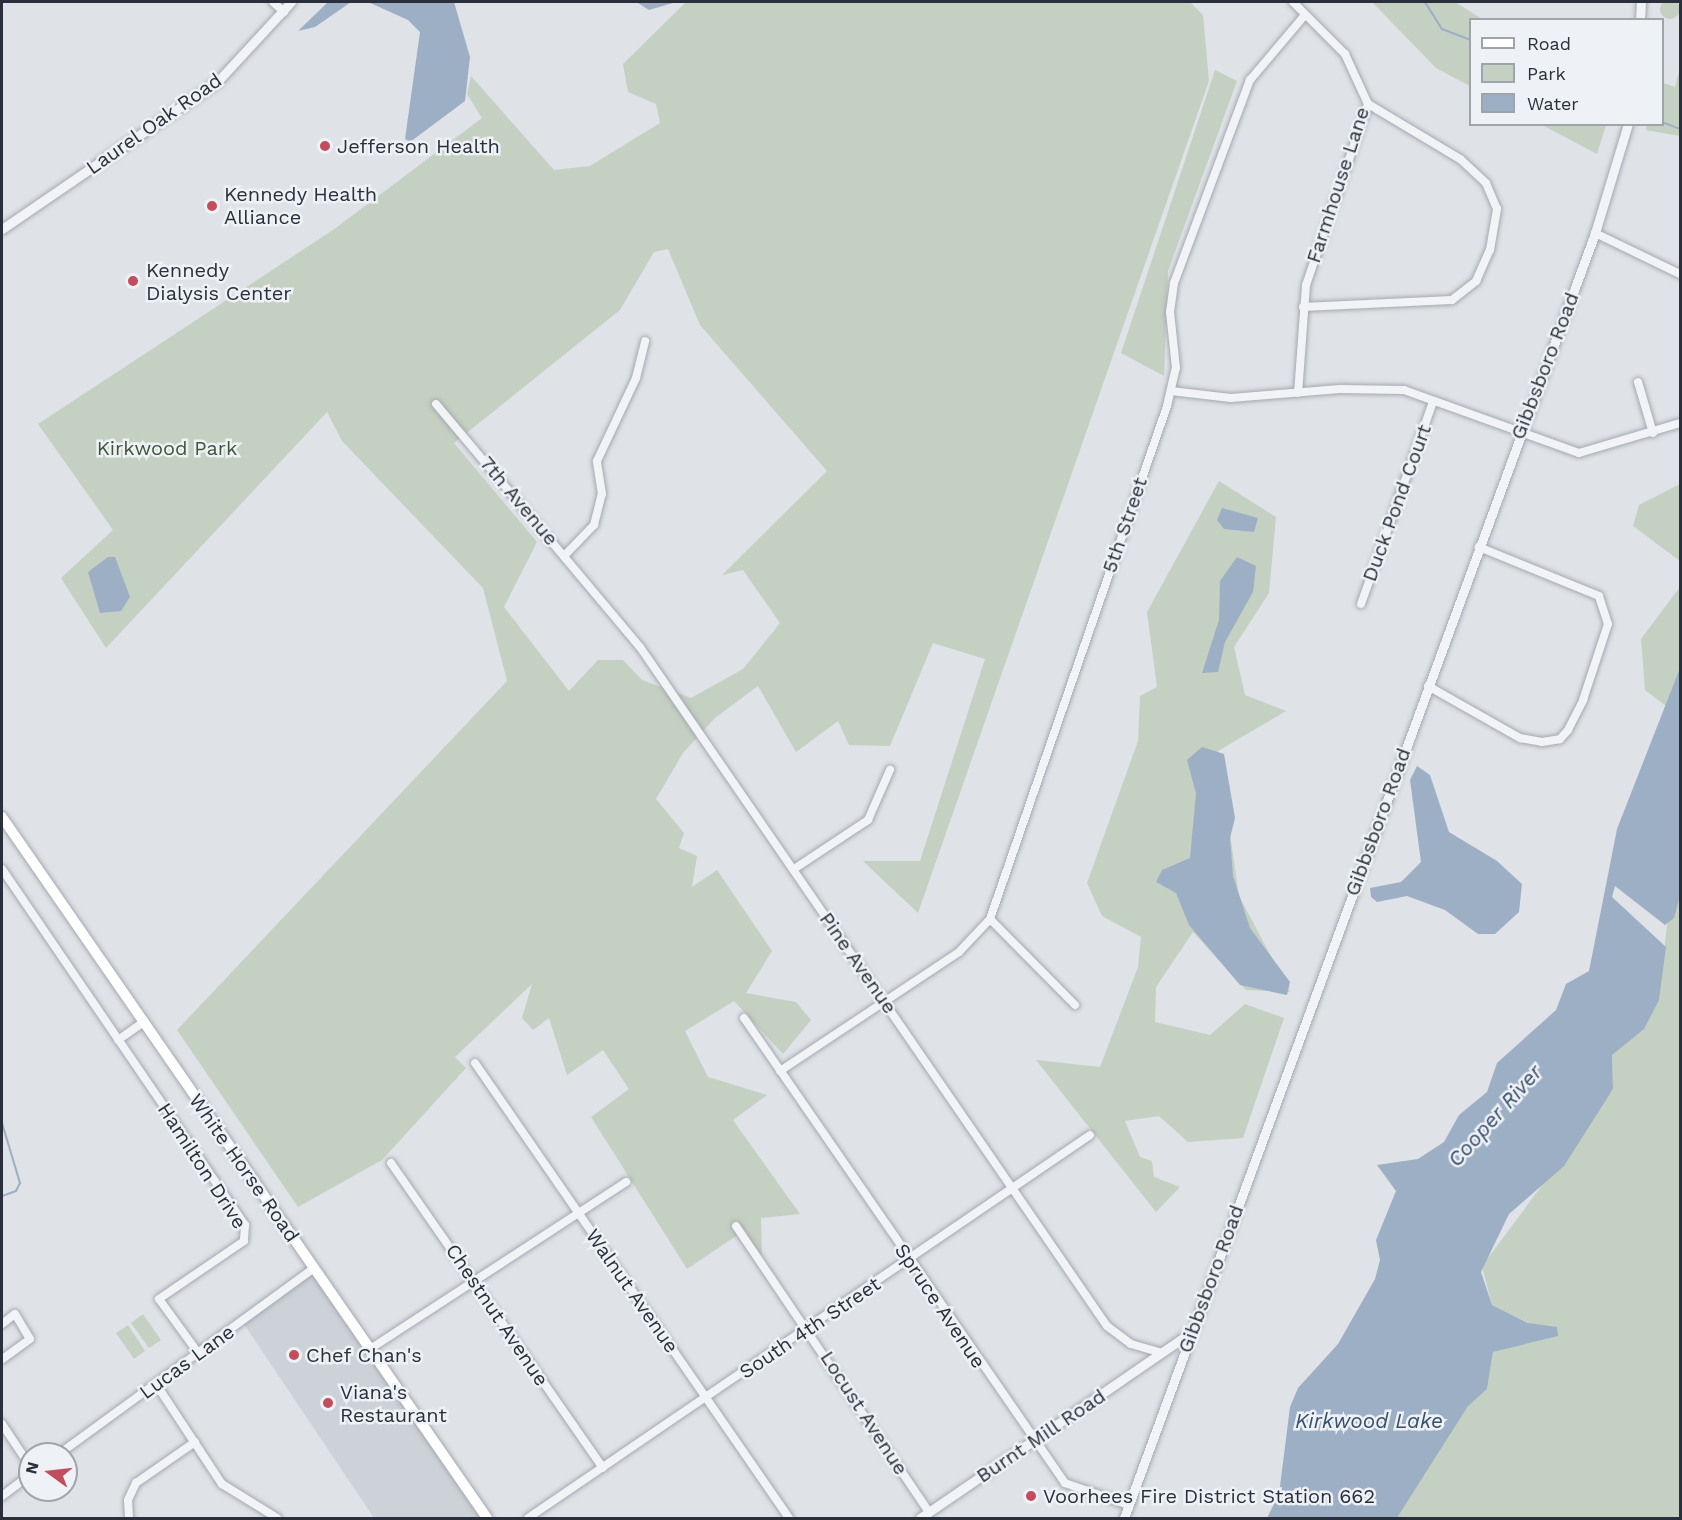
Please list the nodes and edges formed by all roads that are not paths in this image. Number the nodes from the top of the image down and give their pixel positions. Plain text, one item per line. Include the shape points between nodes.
1 (273, 2) edge
2 (291, 2) edge
3 (1293, 2) edge
4 (1641, 2) edge
5 (284, 12) junction
6 (1304, 16) junction
7 (1640, 18) edge
8 (1368, 104) junction
9 (1627, 126) edge
10 (2, 229) edge
11 (1595, 233) junction
12 (1680, 274) edge
13 (1303, 307) junction
14 (645, 341) dead end
15 (1638, 382) dead end
16 (1172, 391) junction
17 (1298, 393) junction
18 (1433, 402) junction
19 (436, 404) dead end
20 (1680, 423) edge
21 (1519, 433) junction
22 (1653, 433) junction
23 (1479, 547) junction
24 (565, 555) junction
25 (1361, 604) dead end
26 (1428, 686) junction
27 (890, 770) dead end
28 (2, 817) edge
29 (2, 869) edge
30 (794, 869) junction
31 (990, 919) junction
32 (885, 1002) junction
33 (1075, 1005) dead end
34 (744, 1018) dead end
35 (144, 1023) junction
36 (118, 1040) junction
37 (475, 1063) dead end
38 (780, 1071) junction
39 (1090, 1135) dead end
40 (391, 1163) dead end
41 (626, 1182) dead end
42 (1011, 1186) junction
43 (577, 1214) junction
44 (736, 1226) dead end
45 (909, 1260) junction
46 (313, 1269) junction
47 (474, 1281) junction
48 (2, 1324) edge
49 (808, 1328) junction
50 (1192, 1332) junction
51 (370, 1349) junction
52 (1162, 1353) junction
53 (199, 1354) junction
54 (2, 1359) edge
55 (156, 1384) junction
56 (707, 1397) junction
57 (2, 1424) edge
58 (1033, 1441) junction
59 (76, 1442) edge
60 (195, 1442) junction
61 (18, 1448) edge
62 (603, 1468) junction
63 (18, 1484) edge
64 (2, 1496) edge
65 (1129, 1505) junction
66 (929, 1512) junction
67 (129, 1518) edge
68 (277, 1518) edge
69 (487, 1518) edge
70 (528, 1518) edge
71 (789, 1518) edge
72 (920, 1518) edge
73 (1124, 1518) edge

1 - 5 street
2 - 5 street, Laurel Oak Road
3 - 6 street, Farmhouse Lane
4 - 7 street
5 - 10 street, Laurel Oak Road via 218,81
6 - 8 street, Farmhouse Lane via 1345,54
6 - 16 street, 5th Street via 1250,80 1174,283 1176,368
8 - 13 street, Farmhouse Lane
8 - 13 street via 1460,159 1486,183 1497,209 1490,250 1476,281 1452,300
9 - 11 street, Gibbsboro Road
11 - 12 street
11 - 21 street, Gibbsboro Road
13 - 17 street, Farmhouse Lane
14 - 24 street, 7th Avenue via 636,378 597,461 602,494 594,525
15 - 22 street
16 - 17 street via 1231,398
16 - 31 street, 5th Street
17 - 18 street via 1380,388 1404,390
18 - 21 street
18 - 25 street, Duck Pond Court
19 - 24 street, 7th Avenue
20 - 22 street
21 - 22 street via 1579,453
21 - 23 street, Gibbsboro Road
23 - 26 street, Gibbsboro Road
23 - 26 street via 1599,596 1608,624 1583,700 1560,739 1542,742 1520,738
24 - 30 street, Pine Avenue via 640,647
26 - 50 street, Gibbsboro Road
27 - 30 street via 868,819
28 - 35 main road, White Horse Road
29 - 36 street, Hamilton Drive
30 - 32 street, Pine Avenue
31 - 32 street, 5th Street via 960,952
31 - 33 street
32 - 38 street, 5th Street
32 - 42 street, Pine Avenue
34 - 38 street, Spruce Avenue
35 - 36 street
35 - 46 main road, White Horse Road
36 - 53 street, Hamilton Drive via 248,1232 244,1241 159,1299
37 - 43 street, Walnut Avenue
38 - 45 street, Spruce Avenue
39 - 42 street, South 4th Street
40 - 47 street, Chestnut Avenue
41 - 43 street
42 - 45 street, South 4th Street
42 - 52 street, Pine Avenue via 1107,1326 1131,1344
43 - 47 street
43 - 56 street, Walnut Avenue
44 - 49 street, Locust Avenue
45 - 49 street, South 4th Street
45 - 58 street, Spruce Avenue
46 - 51 main road, White Horse Road
46 - 53 street, Lucas Lane
47 - 51 street
47 - 62 street, Chestnut Avenue
48 - 54 street via 15,1314 30,1339
49 - 56 street, South 4th Street
49 - 66 street, Locust Avenue
50 - 52 street, Burnt Mill Road
50 - 65 street, Gibbsboro Road
51 - 69 main road, White Horse Road
52 - 58 street, Burnt Mill Road
53 - 55 street, Lucas Lane
55 - 59 street, Lucas Lane
55 - 60 street
56 - 62 street, South 4th Street
56 - 71 street, Walnut Avenue
57 - 61 street
58 - 65 street, Spruce Avenue via 1065,1483
58 - 66 street, Burnt Mill Road
60 - 67 street via 136,1484 128,1500
60 - 68 street via 227,1489
62 - 70 street, South 4th Street
63 - 64 street
65 - 73 street, Gibbsboro Road
66 - 72 street, Burnt Mill Road

